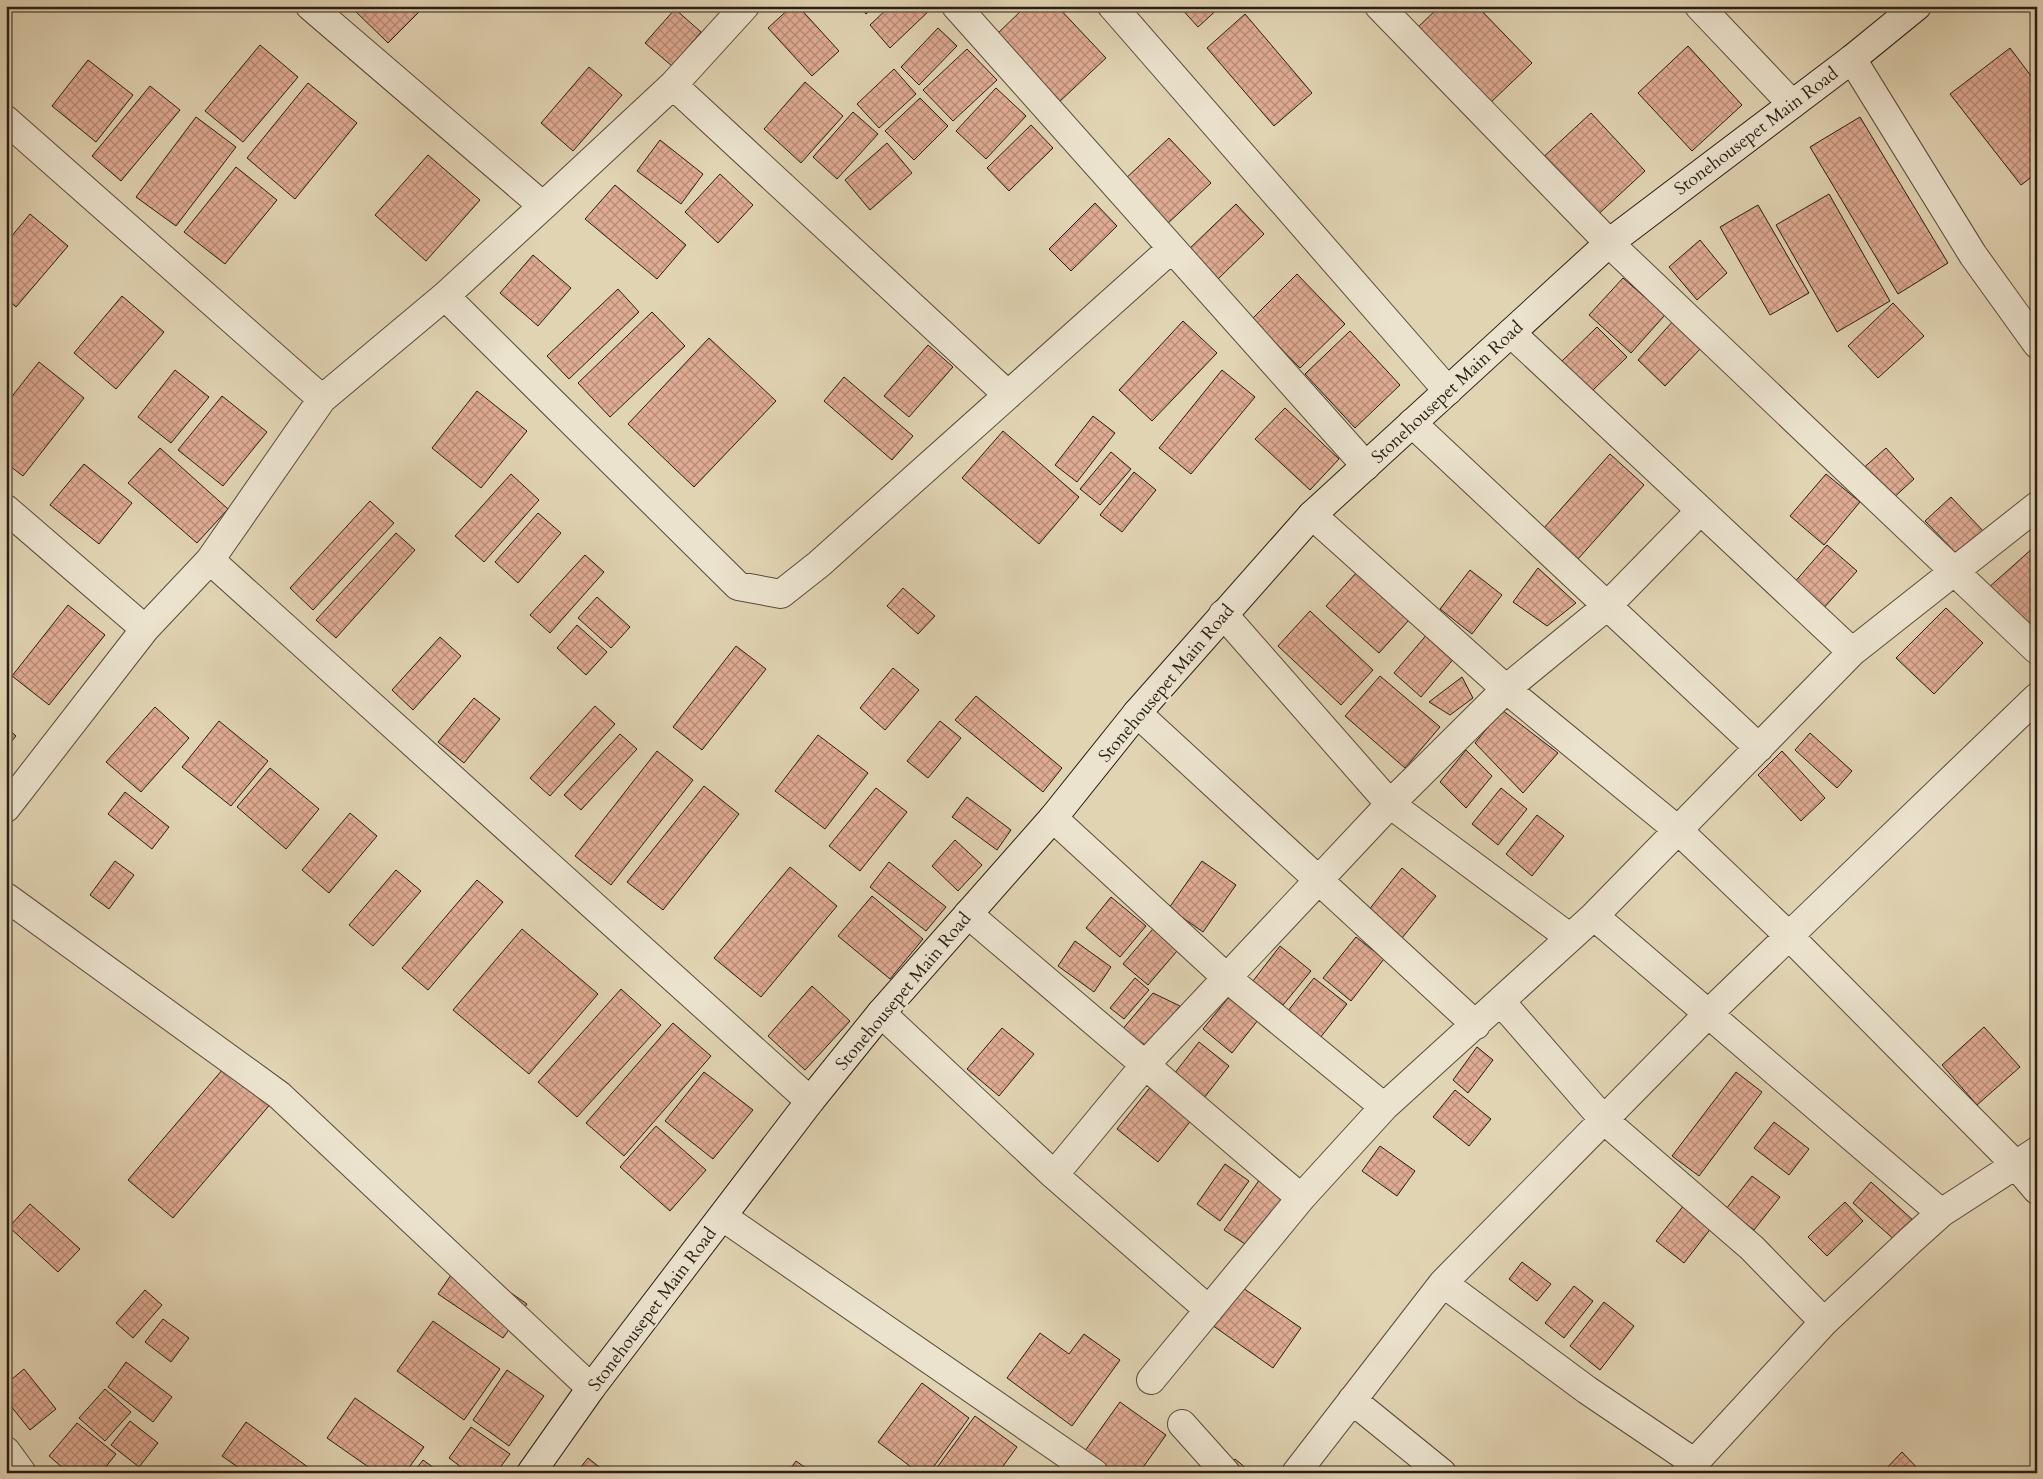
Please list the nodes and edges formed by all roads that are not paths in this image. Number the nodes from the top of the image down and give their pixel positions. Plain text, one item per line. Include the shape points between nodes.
1 (310, 6) edge
2 (956, 6) edge
3 (1112, 6) edge
4 (1379, 6) edge
5 (1699, 6) edge
6 (1917, 6) edge
7 (740, 8) edge
8 (1852, 58) junction
9 (673, 85) junction
10 (1792, 104) junction
11 (6, 120) edge
12 (542, 206) junction
13 (1609, 243) junction
14 (1172, 249) junction
15 (445, 296) junction
16 (1511, 333) junction
17 (2037, 344) edge
18 (1448, 391) junction
19 (1008, 395) junction
20 (322, 399) junction
21 (1412, 423) junction
22 (1366, 466) junction
23 (2037, 506) edge
24 (6, 509) edge
25 (1700, 511) junction
26 (1312, 516) junction
27 (210, 560) junction
28 (1953, 570) junction
29 (1606, 607) junction
30 (1223, 614) junction
31 (145, 629) junction
32 (2037, 650) edge
33 (1852, 652) junction
34 (1506, 689) junction
35 (1138, 713) junction
36 (2031, 714) edge
37 (1759, 748) junction
38 (1390, 804) junction
39 (6, 808) edge
40 (1053, 818) junction
41 (1679, 831) junction
42 (1319, 879) junction
43 (6, 897) edge
44 (968, 914) junction
45 (1594, 916) junction
46 (1568, 937) junction
47 (1790, 937) junction
48 (1226, 978) junction
49 (1502, 1003) junction
50 (881, 1013) junction
51 (1709, 1013) junction
52 (1476, 1025) junction
53 (1144, 1066) junction
54 (810, 1101) junction
55 (1384, 1107) junction
56 (1604, 1120) junction
57 (2026, 1158) edge
58 (1054, 1175) junction
59 (2037, 1190) edge
60 (1301, 1198) junction
61 (1941, 1213) junction
62 (723, 1217) junction
63 (1443, 1282) junction
64 (1209, 1310) junction
65 (1824, 1322) junction
66 (1151, 1380) dead end
67 (591, 1388) junction
68 (1352, 1400) junction
69 (1182, 1424) dead end
70 (6, 1451) edge
71 (1690, 1468) edge
72 (22, 1473) edge
73 (531, 1473) edge
74 (1094, 1473) edge
75 (1226, 1473) edge
76 (1296, 1473) edge
77 (1442, 1473) edge

1 - 12 street
2 - 14 street
3 - 18 street
4 - 13 street
5 - 10 street
6 - 8 street, Stonehousepet Main Road
7 - 9 street
8 - 10 street, Stonehousepet Main Road
8 - 17 street via 1973,255
9 - 12 street
9 - 19 street
10 - 13 street, Stonehousepet Main Road
11 - 20 street
12 - 15 street
13 - 16 street, Stonehousepet Main Road
13 - 28 street
14 - 19 street
14 - 22 street
15 - 19 street via 738,586 781,594
15 - 20 street
16 - 18 street, Stonehousepet Main Road
16 - 25 street
18 - 21 street, Stonehousepet Main Road
20 - 27 street
21 - 22 street, Stonehousepet Main Road
21 - 29 street
22 - 26 street, Stonehousepet Main Road
23 - 28 street
24 - 31 street
25 - 29 street
25 - 33 street
26 - 30 street, Stonehousepet Main Road
26 - 34 street
27 - 31 street
27 - 54 street
28 - 32 street
28 - 33 street
29 - 34 street
29 - 37 street
30 - 35 street, Stonehousepet Main Road
30 - 38 street
31 - 39 street
33 - 37 street
34 - 38 street
34 - 41 street
35 - 40 street, Stonehousepet Main Road
35 - 42 street
36 - 47 street
37 - 41 street
38 - 42 street
38 - 46 street
40 - 44 street, Stonehousepet Main Road
40 - 48 street
41 - 45 street
41 - 47 street
42 - 48 street
42 - 52 street
43 - 67 street via 279,1095
44 - 50 street, Stonehousepet Main Road
44 - 53 street
45 - 46 street
45 - 51 street
46 - 49 street
47 - 51 street
47 - 57 street
48 - 53 street
48 - 55 street
49 - 52 street
49 - 56 street
50 - 54 street, Stonehousepet Main Road
50 - 58 street
51 - 56 street
51 - 61 street
52 - 55 street
53 - 58 street
53 - 60 street
54 - 62 street, Stonehousepet Main Road
55 - 60 street
56 - 63 street
56 - 65 street via 1752,1248
57 - 59 street
57 - 61 street
58 - 64 street
60 - 64 street
61 - 65 street
62 - 67 street, Stonehousepet Main Road
62 - 74 street
63 - 68 street
63 - 71 street
64 - 66 street
65 - 71 street
67 - 73 street, Stonehousepet Main Road
68 - 76 street
68 - 77 street
69 - 75 street
70 - 72 street

